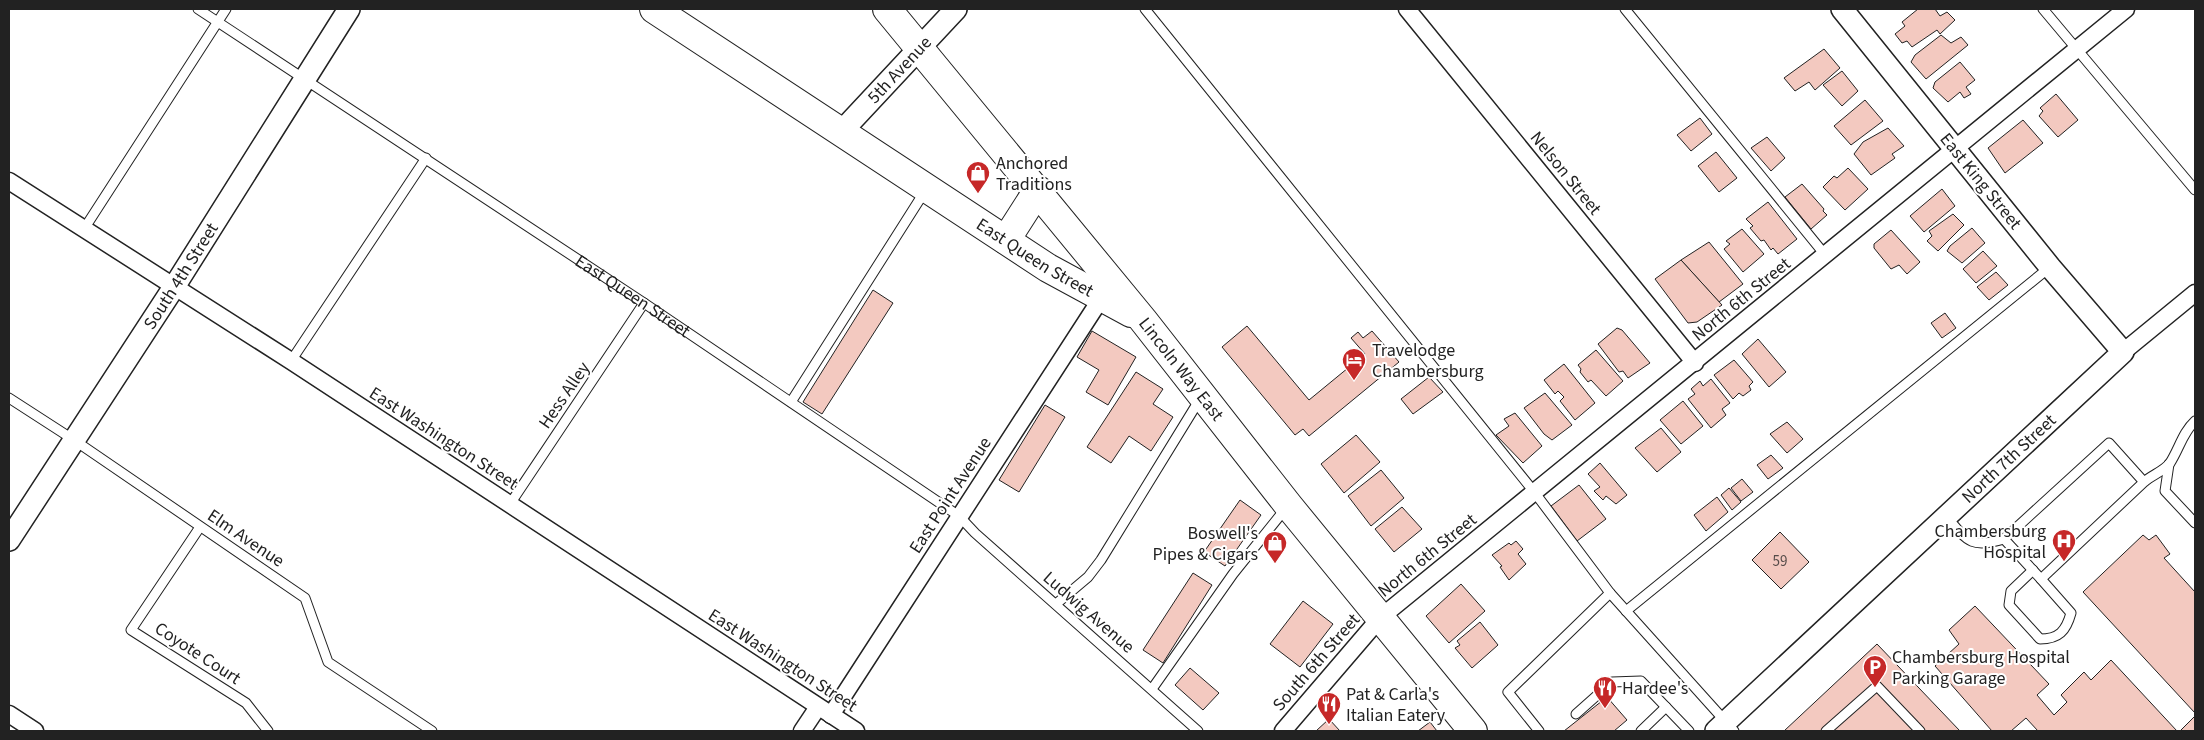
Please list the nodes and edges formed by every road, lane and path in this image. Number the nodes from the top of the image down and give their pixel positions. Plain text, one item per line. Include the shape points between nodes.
1 (198, 9) edge
2 (226, 9) edge
3 (349, 9) edge
4 (654, 9) edge
5 (887, 9) edge
6 (956, 9) edge
7 (1145, 9) edge
8 (1407, 9) edge
9 (1626, 9) edge
10 (1842, 9) edge
11 (2043, 9) edge
12 (2126, 9) edge
13 (218, 22) junction
14 (919, 48) junction
15 (2077, 50) junction
16 (306, 79) junction
17 (842, 131) junction
18 (1955, 148) junction
19 (426, 158) junction
20 (9, 181) edge
21 (926, 188) junction
22 (1038, 190) junction
23 (2195, 190) edge
24 (84, 230) junction
25 (1006, 240) junction
26 (1826, 256) junction
27 (2050, 267) junction
28 (174, 287) junction
29 (2195, 292) edge
30 (1102, 297) junction
31 (644, 303) junction
32 (1143, 320) junction
33 (2123, 352) junction
34 (291, 361) junction
35 (1695, 363) junction
36 (1202, 395) junction
37 (9, 398) edge
38 (791, 402) junction
39 (2195, 421) edge
40 (74, 440) junction
41 (2169, 464) junction
42 (2144, 482) junction
43 (1535, 493) junction
44 (510, 504) junction
45 (1288, 505) junction
46 (960, 516) junction
47 (1946, 516) junction
48 (2195, 522) edge
49 (200, 527) junction
50 (2004, 539) junction
51 (9, 540) edge
52 (2033, 570) junction
53 (2041, 579) junction
54 (1610, 593) junction
55 (1056, 604) junction
56 (1626, 611) junction
57 (1380, 618) junction
58 (1152, 689) junction
59 (1666, 708) junction
60 (824, 711) junction
61 (9, 714) edge
62 (1576, 714) dead end
63 (1725, 728) edge
64 (36, 731) edge
65 (268, 731) edge
66 (432, 731) edge
67 (802, 731) edge
68 (856, 731) edge
69 (1198, 731) edge
70 (1282, 731) edge
71 (1473, 731) edge
72 (1539, 731) edge
73 (1641, 731) edge
74 (1689, 731) edge
75 (1826, 731) edge
76 (1920, 731) edge

1 - 13 lane, East Queen Street
2 - 13 lane
3 - 16 street, South 4th Street
4 - 17 highway, East Queen Street
5 - 14 highway, Lincoln Way East
6 - 14 street, 5th Avenue
7 - 43 lane
8 - 35 street, Nelson Street
9 - 26 lane
10 - 18 street, East King Street
11 - 15 lane
12 - 15 street, North 6th Street
13 - 16 lane, East Queen Street
13 - 24 lane
14 - 17 street, 5th Avenue
14 - 22 highway, Lincoln Way East
15 - 18 street, North 6th Street
15 - 23 lane
16 - 19 lane, East Queen Street
16 - 28 street, South 4th Street
17 - 21 highway, East Queen Street
18 - 26 street, North 6th Street
18 - 27 street, East King Street
19 - 31 lane, East Queen Street
19 - 34 lane
20 - 24 street, East Washington Street
21 - 25 highway, East Queen Street
21 - 38 lane
22 - 25 highway
22 - 32 highway, Lincoln Way East
24 - 28 street, East Washington Street
25 - 30 highway, East Queen Street via 1048,268
26 - 35 street, North 6th Street
27 - 33 street, East King Street
27 - 56 lane
28 - 34 street, East Washington Street
28 - 40 street, South 4th Street
29 - 33 street, North 7th Street
30 - 32 highway, East Queen Street
30 - 46 street, East Point Avenue
31 - 38 lane, East Queen Street
31 - 44 lane, Hess Alley
32 - 36 highway, Lincoln Way East
33 - 47 street, North 7th Street
34 - 44 street, East Washington Street
35 - 43 street, North 6th Street
36 - 45 highway, Lincoln Way East
36 - 55 lane via 1101,560 1088,578
37 - 40 lane, Elm Avenue
38 - 46 lane, East Queen Street
39 - 41 lane via 2189,426
40 - 49 lane, Elm Avenue
40 - 51 street, South 4th Street
41 - 42 lane
41 - 48 lane via 2165,491
42 - 50 lane via 2109,443
42 - 53 lane
43 - 54 lane
43 - 57 street, North 6th Street
44 - 60 street, East Washington Street
45 - 57 highway, Lincoln Way East
45 - 58 lane via 1233,574
46 - 55 lane, Ludwig Avenue via 974,534
46 - 60 street, East Point Avenue
47 - 50 lane via 1966,540 1985,544
47 - 63 street, North 7th Street
49 - 65 lane, Coyote Court via 131,630 246,703
49 - 66 lane, Elm Avenue via 305,598 328,662
50 - 52 lane
52 - 53 lane
52 - 53 lane via 2011,591 2009,605 2040,639 2053,639 2067,626 2070,613
54 - 56 lane
54 - 72 lane via 1508,692
55 - 58 lane, Ludwig Avenue
56 - 63 lane
57 - 70 street, South 6th Street
57 - 71 highway, Lincoln Way East
58 - 69 lane, Ludwig Avenue
59 - 62 lane via 1641,681 1612,682
59 - 73 lane
59 - 74 lane
60 - 67 street, East Point Avenue
60 - 68 street, East Washington Street
61 - 64 street
75 - 76 lane via 1877,686

